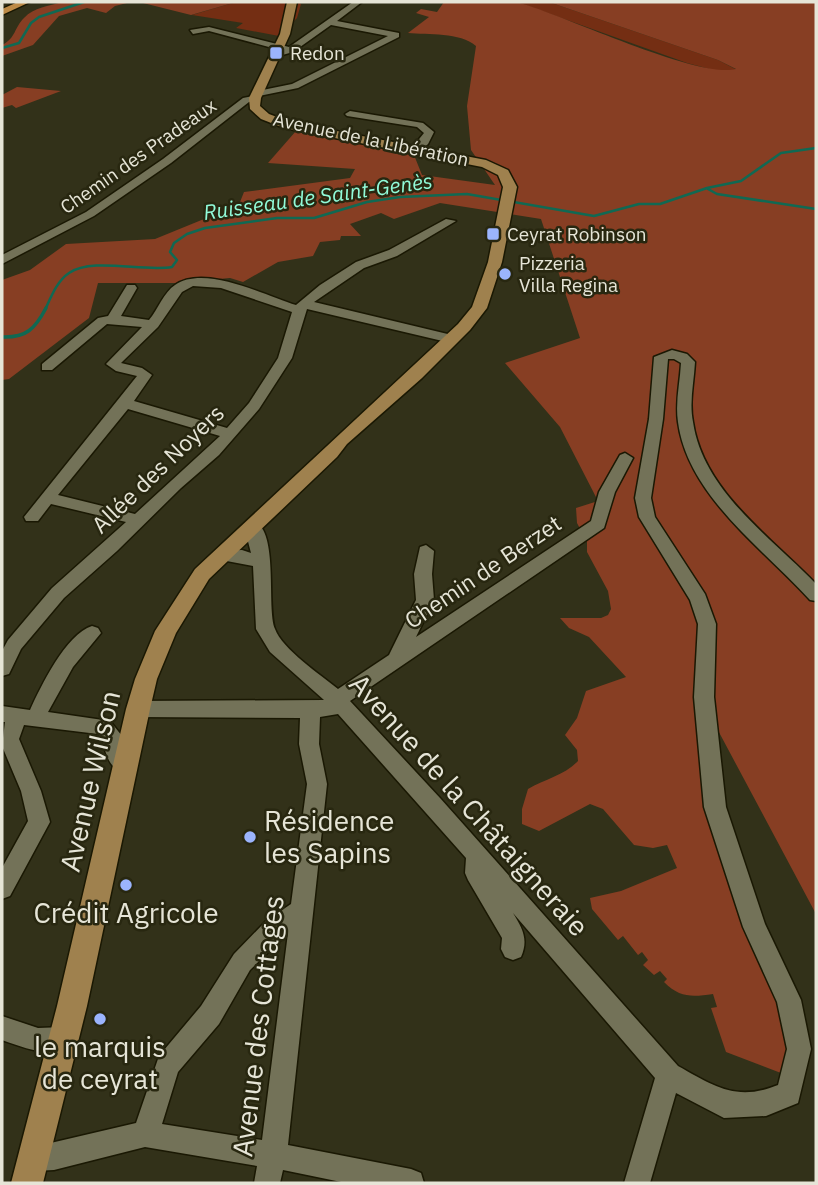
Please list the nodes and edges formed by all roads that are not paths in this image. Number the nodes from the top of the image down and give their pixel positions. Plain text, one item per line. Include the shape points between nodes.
1 (15, 2) edge
2 (25, 2) edge
3 (292, 2) edge
4 (358, 2) edge
5 (2, 9) edge
6 (330, 22) junction
7 (193, 33) dead end
8 (282, 51) junction
9 (256, 96) junction
10 (350, 114) dead end
11 (416, 149) junction
12 (450, 221) dead end
13 (2, 260) edge
14 (131, 288) dead end
15 (302, 307) junction
16 (113, 319) junction
17 (153, 324) junction
18 (451, 339) junction
19 (47, 367) dead end
20 (125, 403) junction
21 (230, 434) junction
22 (625, 458) dead end
23 (48, 498) junction
24 (32, 517) dead end
25 (139, 520) junction
26 (237, 540) junction
27 (426, 551) dead end
28 (260, 562) junction
29 (816, 594) edge
30 (92, 633) dead end
31 (396, 660) junction
32 (2, 669) edge
33 (339, 703) junction
34 (138, 709) junction
35 (310, 710) junction
36 (18, 716) edge
37 (126, 763) junction
38 (478, 855) junction
39 (8, 867) edge
40 (2, 889) edge
41 (302, 909) junction
42 (513, 948) dead end
43 (2, 1028) edge
44 (64, 1039) junction
45 (669, 1075) junction
46 (145, 1134) junction
47 (273, 1156) junction
48 (34, 1158) junction
49 (27, 1183) edge
50 (267, 1183) edge
51 (411, 1183) edge
52 (637, 1183) edge

1 - 5 highway
2 - 5 highway
3 - 8 main road, Avenue de la Libération
4 - 6 street
6 - 8 street
6 - 9 street, Chemin des Pradeaux via 396,35 295,86
7 - 8 street via 209,29
8 - 9 main road, Avenue de la Libération
9 - 11 main road, Avenue de la Libération via 257,111 272,120
9 - 13 street, Chemin des Pradeaux via 90,214
10 - 11 street via 420,125 429,132
11 - 18 main road, Avenue de la Libération via 486,164 503,173 510,187 484,297
12 - 15 street via 393,253 359,265
14 - 16 street
15 - 17 street via 220,284 184,285 176,289
15 - 18 street
15 - 21 street, Allée des Noyers via 285,358
16 - 17 street
16 - 19 street via 103,321
17 - 20 street via 113,363 145,375
18 - 26 main road, Avenue de la Libération
20 - 21 street
20 - 23 street
21 - 25 street, Allée des Noyers
22 - 31 street, Chemin de Berzet via 607,492 598,524
23 - 24 street
23 - 25 street
25 - 32 street, Allée des Noyers via 58,593 14,645
26 - 28 street, Avenue de la Châtaigneraie
26 - 28 street via 242,556
26 - 34 main road, Avenue Wilson via 202,574 166,631
27 - 31 street via 425,600
28 - 33 street, Avenue de la Châtaigneraie via 265,629 270,638
29 - 45 street via 722,500 700,463 686,426 688,362 670,353 661,357 643,498 647,517 699,599 707,624 704,697 715,807 754,927 789,1000 799,1049 789,1094 766,1103 724,1105
30 - 36 street
31 - 33 street, Chemin de Berzet
33 - 35 street, Chemin de Berzet
33 - 38 street, Avenue de la Châtaigneraie
34 - 35 street, Chemin de Berzet
34 - 37 main road, Avenue Wilson
35 - 41 street, Avenue des Cottages via 309,744 317,784
36 - 37 street via 103,727 112,736 113,752
36 - 39 street via 9,738 39,822
37 - 44 main road, Avenue Wilson
38 - 42 street via 476,873 514,936
38 - 45 street, Avenue de la Châtaigneraie
39 - 40 street
41 - 46 street via 274,929 242,962 210,1015 168,1065
41 - 47 street, Avenue des Cottages
43 - 44 street via 38,1040
44 - 48 main road, Avenue Wilson
45 - 52 street
46 - 47 street
46 - 48 street
47 - 50 street, Avenue des Cottages
47 - 51 street
48 - 49 main road, Avenue Wilson

